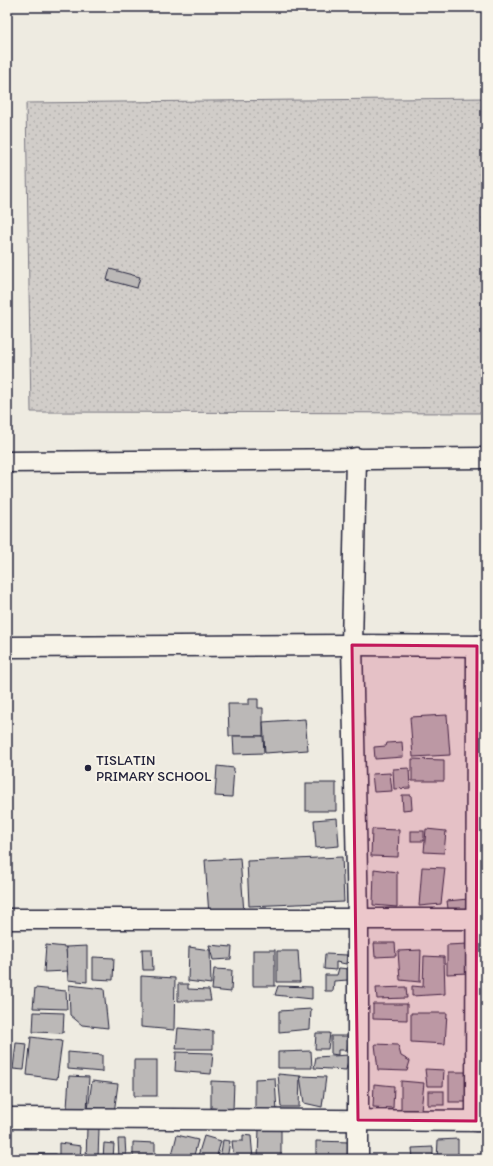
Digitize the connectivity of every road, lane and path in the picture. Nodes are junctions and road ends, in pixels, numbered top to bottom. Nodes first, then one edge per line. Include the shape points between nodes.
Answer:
1 (356, 458) junction
2 (486, 458) edge
3 (7, 462) edge
4 (352, 644) junction
5 (482, 646) edge
6 (7, 647) edge
7 (358, 918) junction
8 (7, 919) edge
9 (481, 919) edge
10 (7, 1118) edge
11 (358, 1120) junction
12 (481, 1121) edge
13 (358, 1159) edge

1 - 2 street
1 - 3 street
1 - 4 street
4 - 5 street
4 - 6 street
4 - 7 street
5 - 9 street
7 - 8 street
7 - 9 street
7 - 11 street
9 - 12 street
10 - 11 street
11 - 12 street
11 - 13 street

